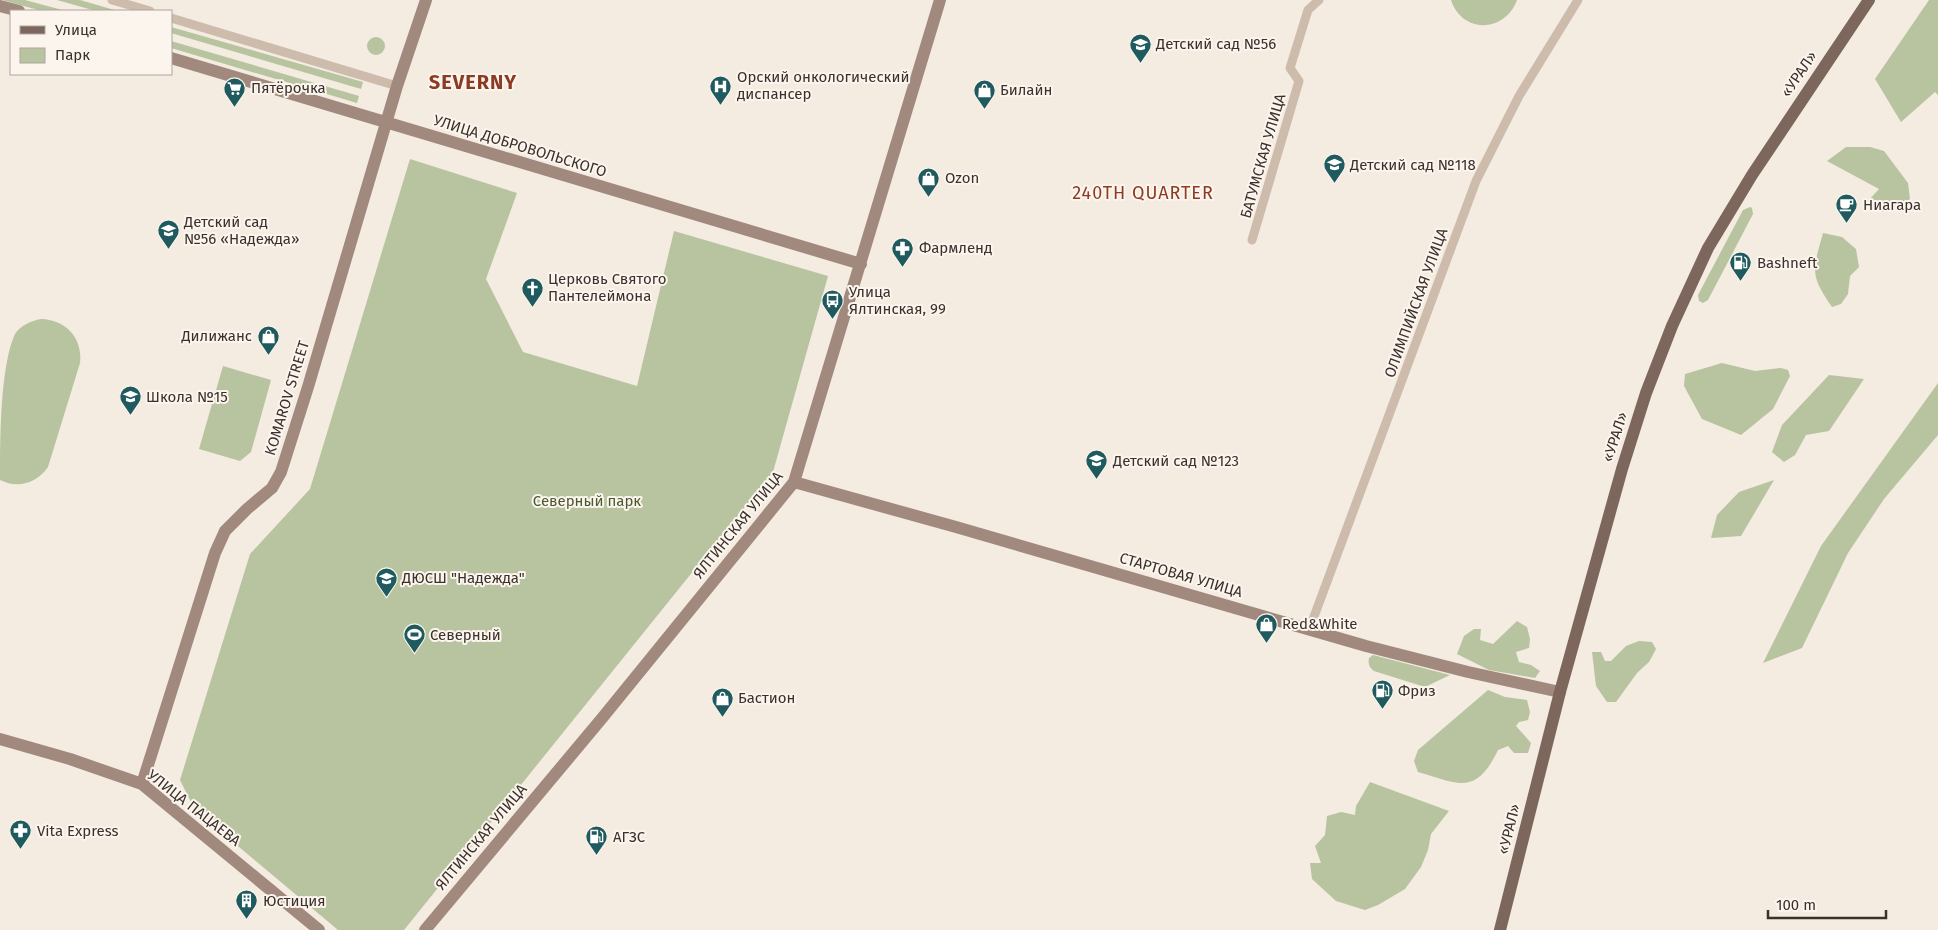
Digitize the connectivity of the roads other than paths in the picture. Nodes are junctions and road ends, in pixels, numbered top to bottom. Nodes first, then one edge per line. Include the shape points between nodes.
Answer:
1 (112, 0) edge
2 (426, 0) edge
3 (940, 0) edge
4 (1319, 0) edge
5 (1578, 0) edge
6 (1869, 0) edge
7 (0, 6) edge
8 (15, 10) edge
9 (147, 10) edge
10 (172, 18) edge
11 (172, 58) edge
12 (397, 86) junction
13 (387, 123) junction
14 (1252, 240) dead end
15 (861, 264) junction
16 (794, 482) junction
17 (1309, 630) junction
18 (1560, 692) junction
19 (0, 738) edge
20 (142, 784) junction
21 (319, 930) edge
22 (425, 930) edge
23 (1500, 930) edge

1 - 9 street
2 - 12 main road, KOMAROV STREET
3 - 15 main road, ЯЛТИНСКАЯ УЛИЦА
4 - 14 street, БАТУМСКАЯ УЛИЦА via 1308,10 1296,43 1290,68 1300,81
5 - 17 street, ОЛИМПИЙСКАЯ УЛИЦА via 1519,96 1476,181
6 - 18 main road, «УРАЛ» via 1752,175 1708,248 1672,326 1622,469
7 - 8 main road
10 - 12 street
11 - 13 main road, УЛИЦА ДОБРОВОЛЬСКОГО
12 - 13 main road, KOMAROV STREET
13 - 15 main road, УЛИЦА ДОБРОВОЛЬСКОГО
13 - 20 main road, KOMAROV STREET via 282,472 272,488 226,532 215,553
15 - 16 main road, ЯЛТИНСКАЯ УЛИЦА
16 - 17 main road, СТАРТОВАЯ УЛИЦА
16 - 22 main road, ЯЛТИНСКАЯ УЛИЦА
17 - 18 main road, СТАРТОВАЯ УЛИЦА via 1459,670
18 - 23 main road, «УРАЛ»
19 - 20 main road, УЛИЦА ПАЦАЕВА
20 - 21 main road, УЛИЦА ПАЦАЕВА

